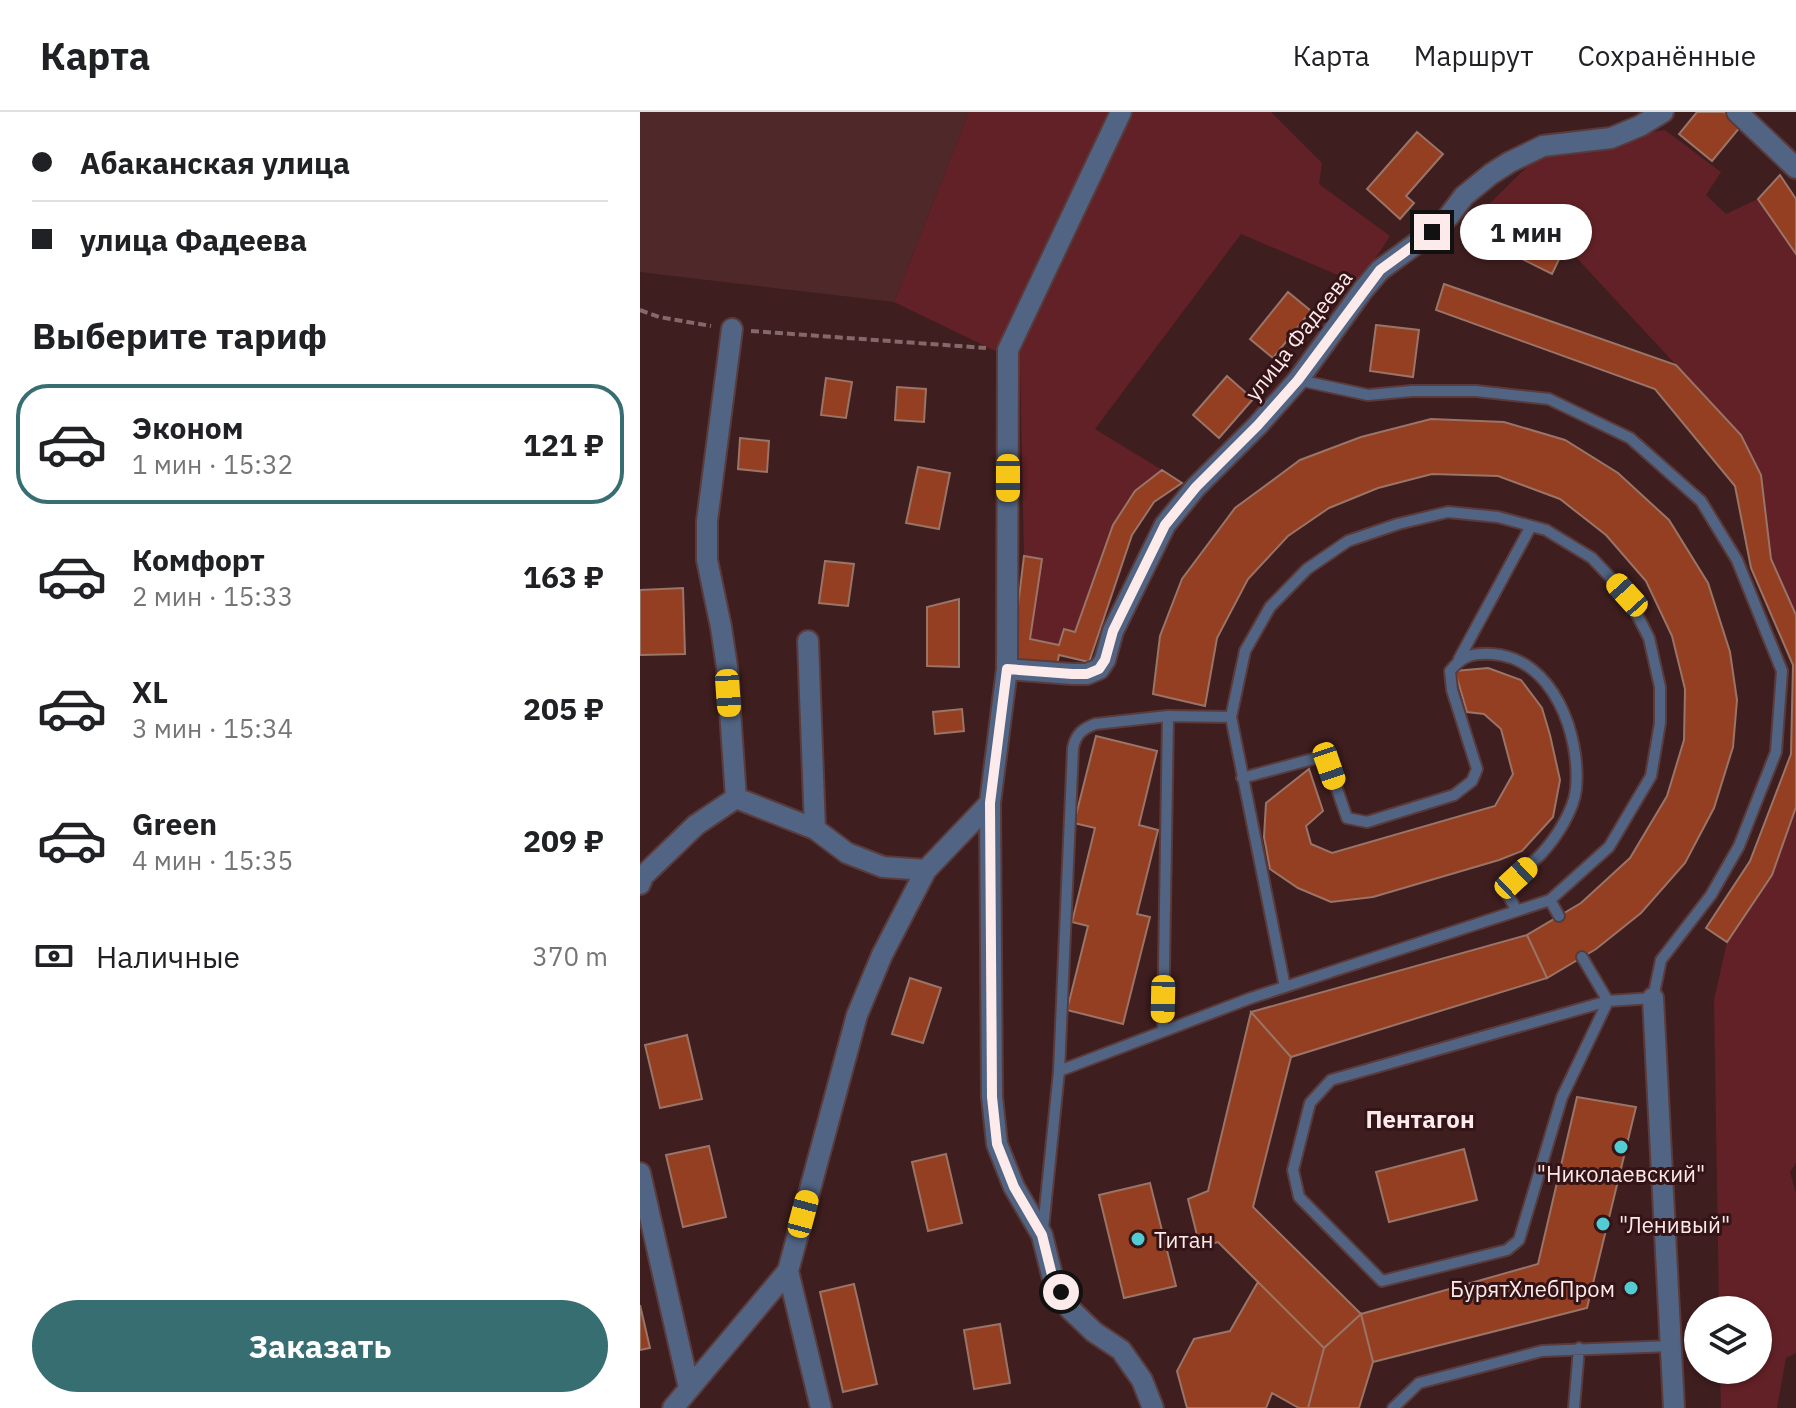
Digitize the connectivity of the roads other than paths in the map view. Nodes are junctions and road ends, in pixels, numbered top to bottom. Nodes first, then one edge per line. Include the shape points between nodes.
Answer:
1 (1121, 112) edge
2 (1663, 112) edge
3 (1737, 112) edge
4 (1796, 168) edge
5 (732, 329) road end
6 (1298, 380) junction
7 (1531, 526) junction
8 (808, 641) dead end
9 (1459, 659) junction
10 (1007, 669) junction
11 (1168, 716) junction
12 (1231, 717) junction
13 (1242, 778) junction
14 (736, 798) junction
15 (990, 803) junction
16 (815, 829) junction
17 (926, 870) junction
18 (640, 884) edge
19 (1550, 900) junction
20 (1517, 911) junction
21 (1559, 916) dead end
22 (1582, 957) dead end
23 (1285, 987) junction
24 (1653, 998) junction
25 (1608, 1001) junction
26 (1163, 1031) junction
27 (1059, 1071) junction
28 (640, 1173) edge
29 (645, 1214) edge
30 (1042, 1235) junction
31 (788, 1271) junction
32 (1671, 1346) junction
33 (1579, 1348) junction
34 (689, 1388) junction
35 (673, 1408) edge
36 (821, 1408) edge
37 (1153, 1408) edge
38 (1393, 1408) edge
39 (1574, 1408) edge
40 (1674, 1408) edge

1 - 10 street via 1008,350
2 - 6 street, улица Фадеева via 1611,138 1543,146 1491,174 1432,232 1380,270
3 - 4 street
5 - 14 street via 707,521 707,560 727,667
6 - 10 street, улица Фадеева via 1165,525 1099,669 1087,674
6 - 24 lane via 1368,395 1476,391 1549,399 1630,438 1701,501 1737,560 1782,671 1776,752 1739,846 1711,895 1661,960
7 - 9 lane
7 - 12 lane via 1448,512 1348,541 1307,569 1270,607 1245,651
7 - 19 lane via 1592,558 1627,595 1649,638 1660,687 1651,776 1609,847
8 - 16 street
9 - 13 lane via 1450,671 1452,690 1477,769 1472,781 1454,795 1367,822 1347,818 1329,766 1320,757
9 - 20 lane via 1479,653 1505,655 1531,667 1558,698 1576,751 1576,792 1564,824 1516,878 1508,895
10 - 15 street
11 - 12 lane
11 - 26 lane
11 - 27 lane via 1095,724 1076,737
12 - 13 lane
13 - 23 lane
14 - 16 street
14 - 18 street via 696,825
15 - 17 street
15 - 30 street via 992,1097 997,1144
16 - 17 street via 847,853 883,867
17 - 31 street via 857,1015
19 - 20 lane
19 - 21 lane
20 - 23 lane
22 - 25 lane
23 - 26 lane
24 - 25 lane
24 - 32 street
25 - 25 lane via 1331,1080 1310,1103 1293,1170 1299,1197 1382,1281 1507,1250 1519,1240 1562,1097
26 - 27 lane
27 - 30 lane
28 - 29 street
29 - 34 street
30 - 37 street via 1052,1275 1070,1309 1121,1350
31 - 34 street
31 - 36 street
32 - 33 lane
32 - 40 street
33 - 38 lane via 1542,1351 1419,1383
33 - 39 lane
34 - 35 street

